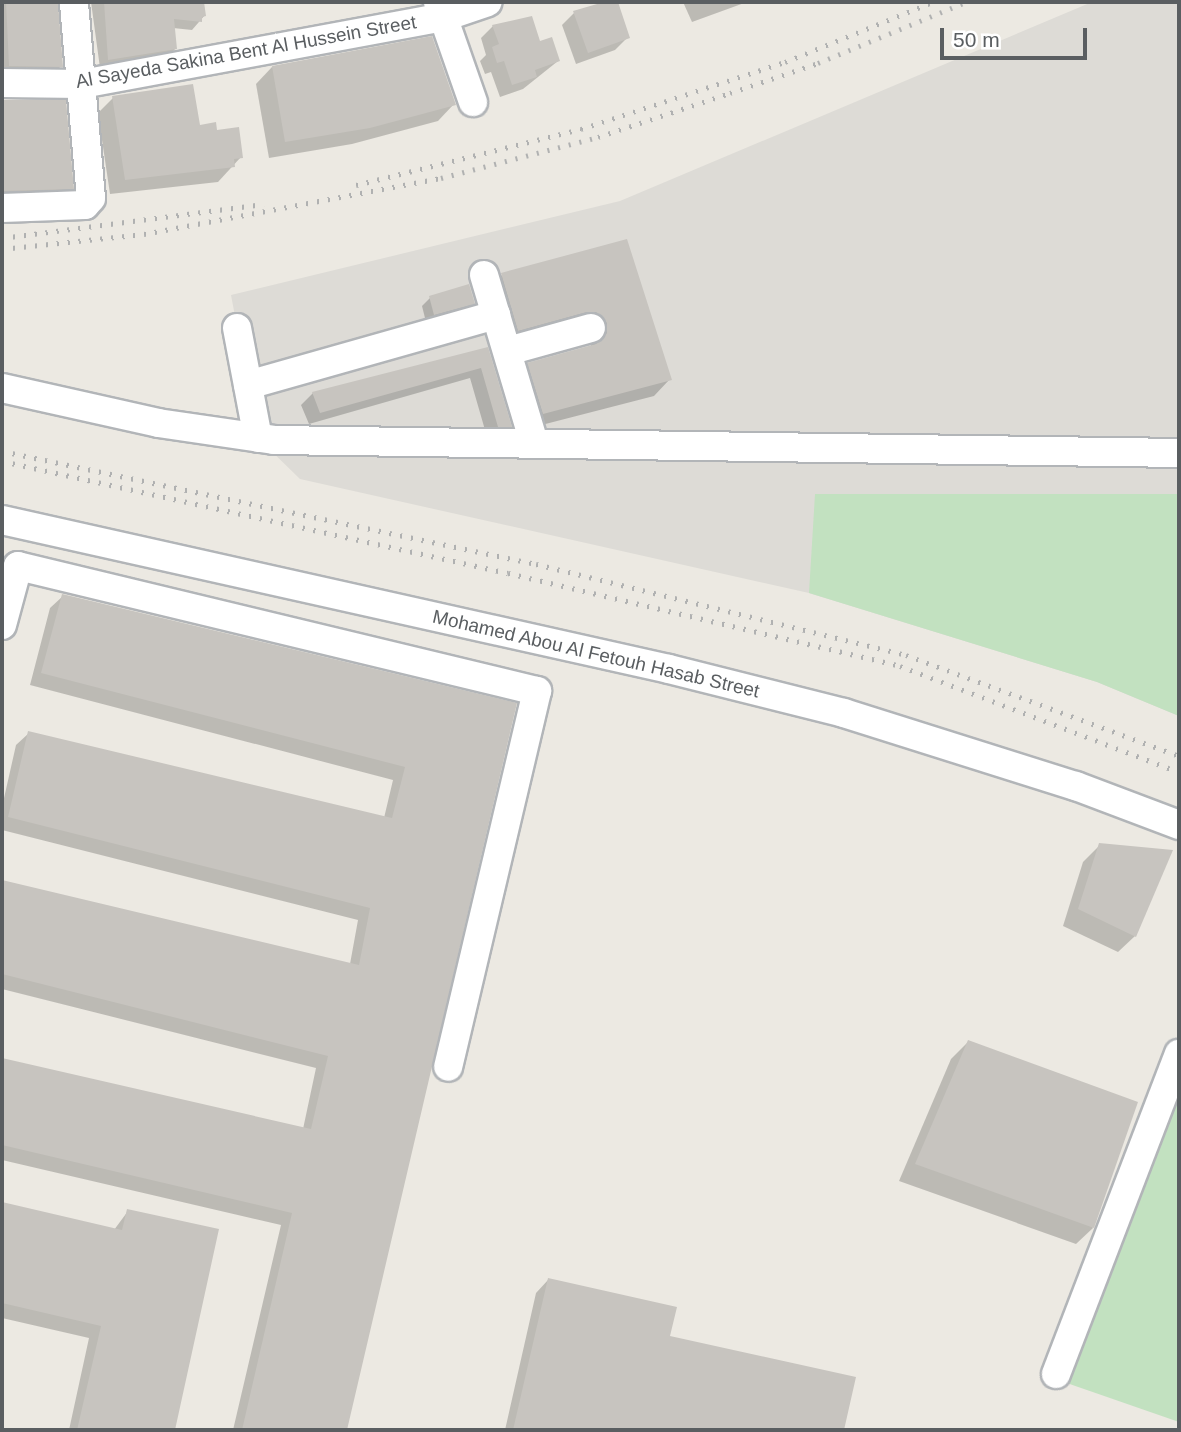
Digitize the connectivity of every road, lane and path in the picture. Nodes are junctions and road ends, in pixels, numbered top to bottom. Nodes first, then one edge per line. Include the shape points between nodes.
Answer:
1 (74, 2) edge
2 (488, 2) edge
3 (441, 9) edge
4 (2, 83) edge
5 (82, 84) junction
6 (473, 102) dead end
7 (2, 208) edge
8 (484, 275) dead end
9 (496, 316) junction
10 (237, 328) dead end
11 (591, 328) dead end
12 (508, 351) junction
13 (247, 385) junction
14 (2, 388) edge
15 (258, 438) junction
16 (534, 443) junction
17 (1179, 453) edge
18 (2, 520) edge
19 (2, 625) edge
20 (1179, 825) edge
21 (1179, 1054) edge
22 (448, 1067) dead end
23 (1056, 1374) dead end

1 - 5 street
2 - 3 street, Al Sayeda Sakina Bent Al Hussein Street
3 - 5 street, Al Sayeda Sakina Bent Al Hussein Street
3 - 6 street
4 - 5 street, Al Sayeda Sakina Bent Al Hussein Street
5 - 7 street via 91,195 85,205
8 - 9 street
9 - 12 street
9 - 13 street
10 - 13 street
11 - 12 street
12 - 16 street
13 - 15 street
14 - 15 street via 158,423
15 - 16 street
16 - 17 street
18 - 20 street, Mohamed Abou Al Fetouh Hasab Street via 831,710 1076,786
19 - 22 street via 18,566 537,691
21 - 23 street

